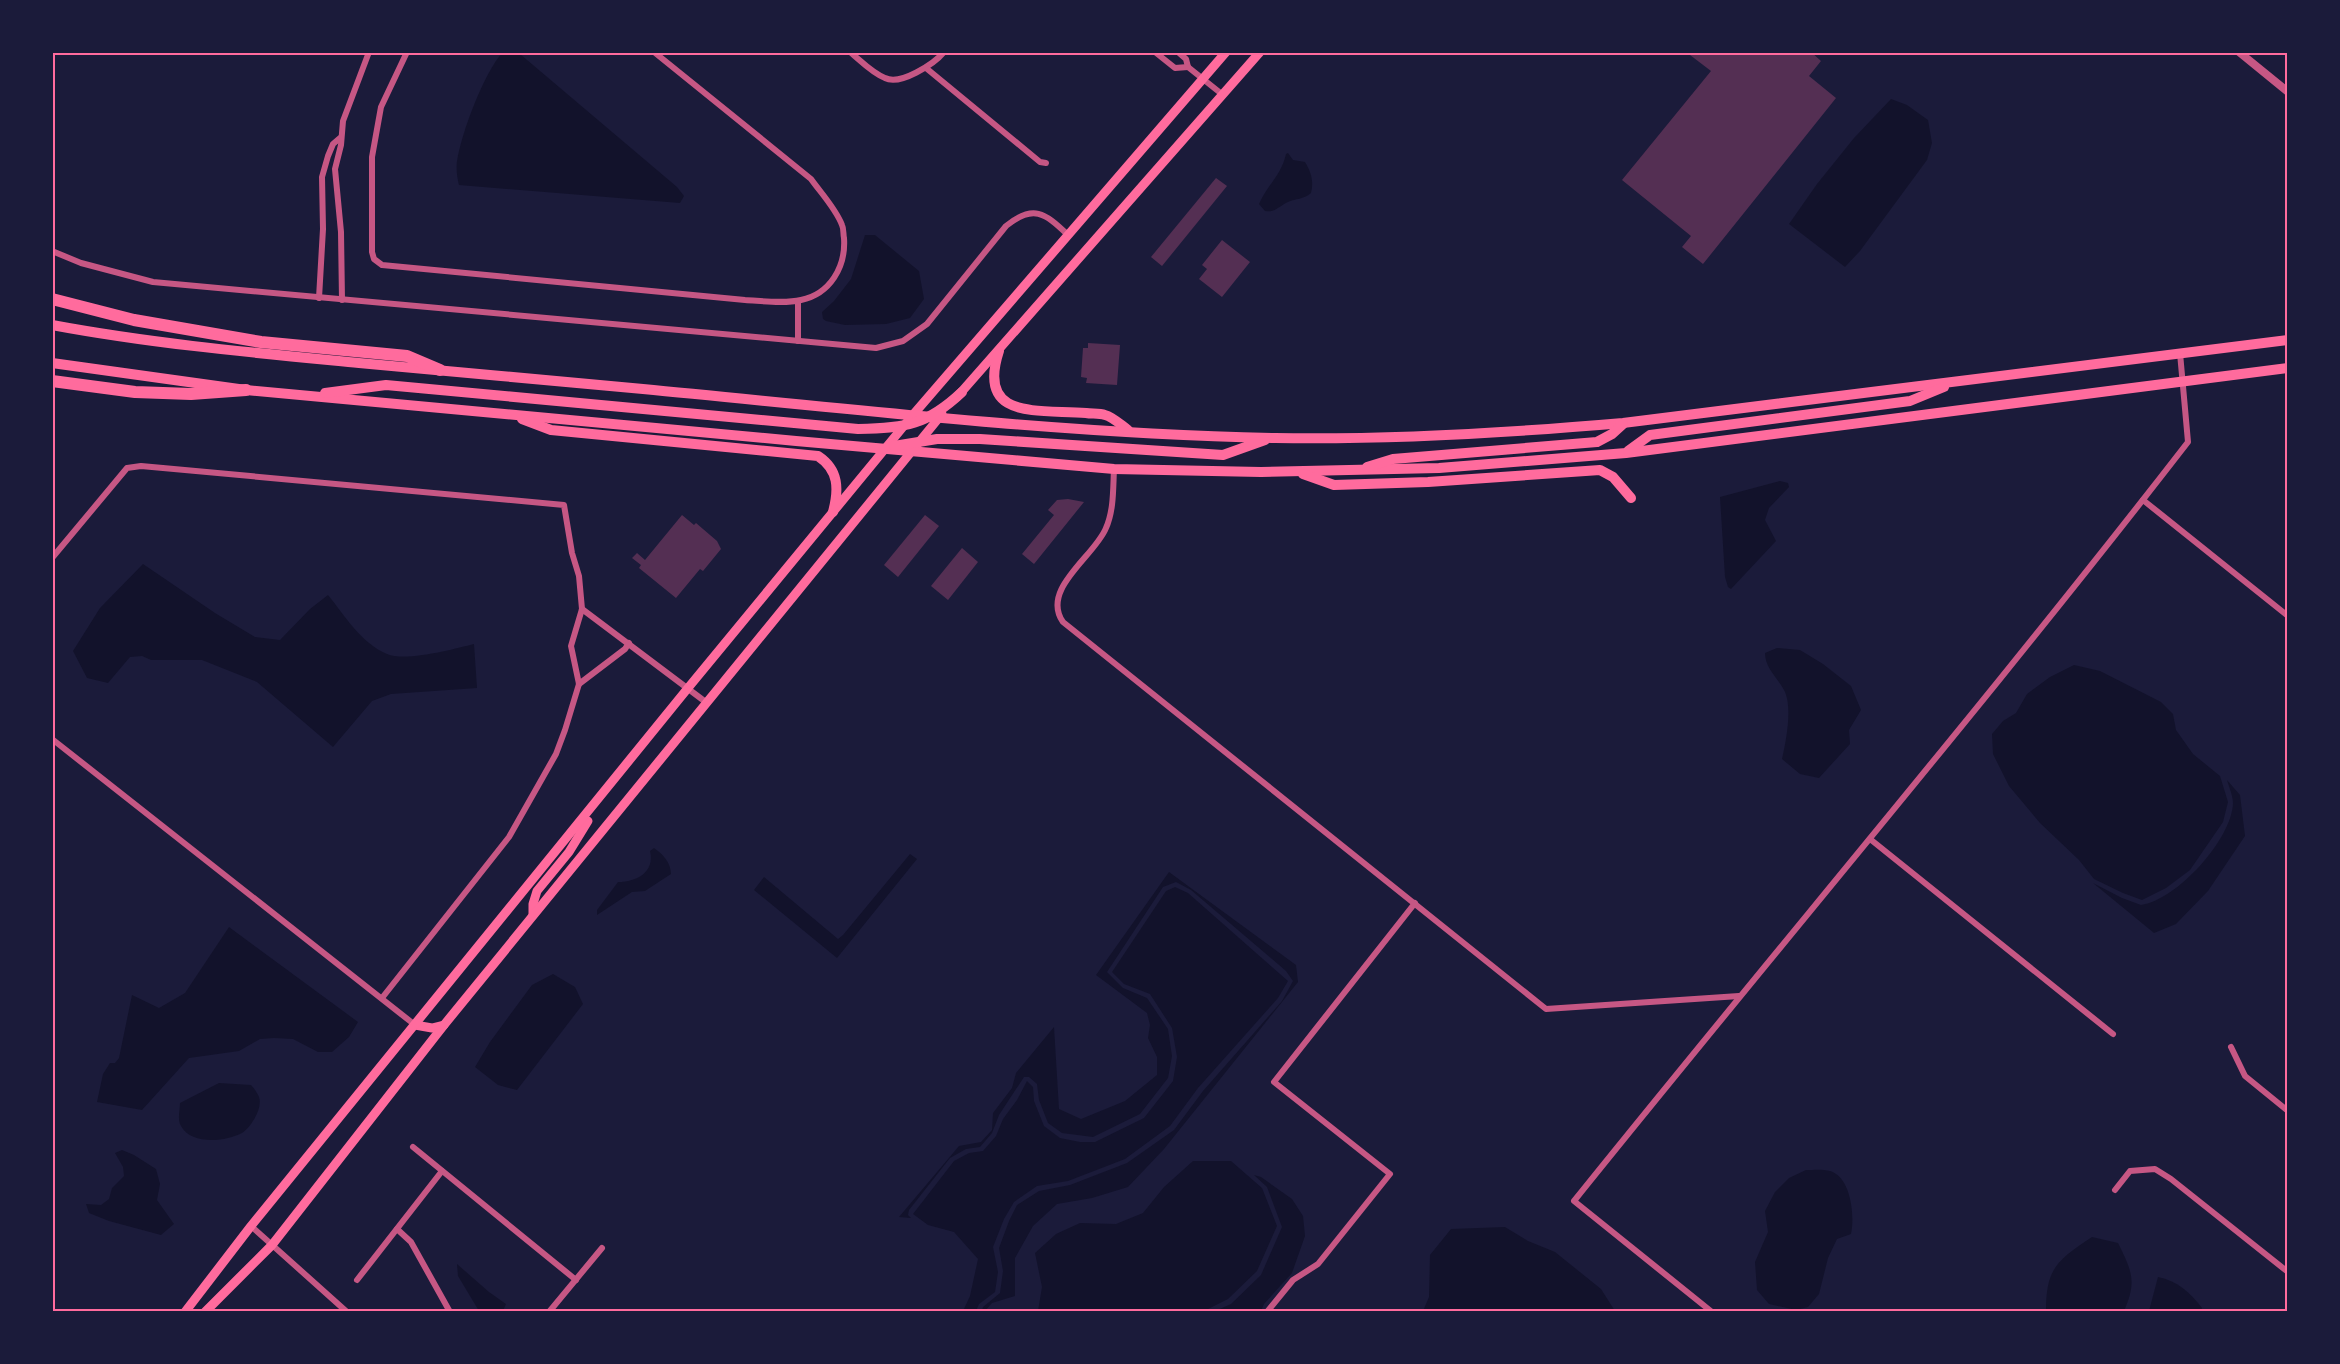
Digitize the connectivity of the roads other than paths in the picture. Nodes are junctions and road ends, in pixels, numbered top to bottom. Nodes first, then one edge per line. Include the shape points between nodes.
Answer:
1 (369, 52) edge
2 (407, 52) edge
3 (654, 52) edge
4 (850, 52) edge
5 (944, 52) edge
6 (1155, 52) edge
7 (1178, 52) edge
8 (1226, 52) edge
9 (1260, 52) edge
10 (2239, 52) edge
11 (1188, 67) junction
12 (926, 68) junction
13 (1203, 79) junction
14 (2288, 92) edge
15 (1223, 95) junction
16 (340, 138) junction
17 (1046, 163) dead end
18 (1067, 234) junction
19 (52, 250) edge
20 (52, 298) edge
21 (319, 298) junction
22 (342, 300) junction
23 (798, 301) junction
24 (52, 325) edge
25 (2288, 340) edge
26 (798, 342) junction
27 (999, 351) junction
28 (2180, 353) junction
29 (52, 363) edge
30 (2288, 368) edge
31 (440, 370) junction
32 (52, 381) edge
33 (2184, 381) junction
34 (1956, 382) junction
35 (246, 390) junction
36 (962, 392) joint
37 (307, 396) junction
38 (509, 414) junction
39 (912, 416) junction
40 (935, 417) junction
41 (1623, 423) junction
42 (904, 426) junction
43 (1131, 432) junction
44 (1271, 438) junction
45 (919, 442) junction
46 (885, 449) junction
47 (911, 451) junction
48 (1626, 453) junction
49 (1114, 469) junction
50 (1297, 471) junction
51 (1356, 471) junction
52 (1631, 498) dead end
53 (2143, 500) junction
54 (833, 512) junction
55 (52, 558) edge
56 (582, 609) junction
57 (2288, 616) edge
58 (629, 643) junction
59 (579, 684) junction
60 (688, 688) junction
61 (707, 703) junction
62 (660, 722) junction
63 (52, 739) edge
64 (1870, 838) junction
65 (1415, 903) junction
66 (533, 915) junction
67 (1739, 996) junction
68 (382, 998) junction
69 (415, 1025) junction
70 (444, 1025) junction
71 (2113, 1034) dead end
72 (2230, 1047) dead end
73 (2288, 1111) edge
74 (412, 1147) dead end
75 (442, 1171) junction
76 (2115, 1190) dead end
77 (251, 1226) junction
78 (397, 1229) junction
79 (272, 1245) junction
80 (602, 1248) dead end
81 (2288, 1272) edge
82 (357, 1280) dead end
83 (576, 1280) junction
84 (185, 1311) edge
85 (205, 1311) edge
86 (347, 1311) edge
87 (450, 1311) edge
88 (549, 1311) edge
89 (1268, 1311) edge
90 (1712, 1311) edge

1 - 16 street
2 - 23 street via 381,107 372,157 372,252 382,265 745,300
3 - 23 street via 811,179 843,226 844,251 838,273 823,290
4 - 12 street via 886,79 894,80
5 - 12 street
6 - 11 street via 1176,68
7 - 11 street
8 - 13 main road
9 - 15 main road
10 - 14 street
11 - 13 street
12 - 17 street
13 - 15 street
13 - 18 main road
15 - 27 main road
16 - 21 street via 333,144 322,177
16 - 22 street via 335,169
18 - 26 street via 1041,213 1017,216 927,324 894,345 876,348
18 - 39 main road
19 - 21 street via 81,263 153,282
20 - 31 highway via 134,320 261,342 407,356
21 - 22 street
22 - 26 street
23 - 26 street
24 - 31 main road via 124,338
25 - 28 main road
27 - 36 main road
27 - 43 main road via 992,380 1007,404 1105,415
28 - 33 street
28 - 34 main road
29 - 35 main road
30 - 33 main road
31 - 39 main road
32 - 35 highway via 135,392 191,394
33 - 48 main road
33 - 53 street via 2188,442
34 - 41 main road
34 - 48 main road via 1910,401 1650,435
35 - 37 main road
36 - 40 main road
37 - 38 main road
37 - 42 main road via 386,385 853,429
38 - 46 main road
38 - 54 main road via 551,430 818,456 834,472 837,498
39 - 40 main road
39 - 42 main road
40 - 42 main road
40 - 43 main road
40 - 45 main road
41 - 44 main road via 1431,437
41 - 51 main road via 1597,442 1393,459
42 - 46 main road
43 - 44 main road
44 - 45 main road via 1223,455 980,439
45 - 46 main road
45 - 47 main road
46 - 47 main road
46 - 54 main road
47 - 49 main road
47 - 61 main road
48 - 51 main road
49 - 50 main road
49 - 65 street via 1107,527 1058,598 1057,610 1063,622
50 - 51 main road
50 - 52 main road via 1334,485 1600,470
53 - 57 street
53 - 64 street
54 - 60 main road
55 - 56 street via 126,468 141,466 564,505
56 - 58 street
56 - 59 street via 571,646
58 - 59 street
58 - 60 street
59 - 68 street via 556,754 509,837
60 - 61 street
60 - 62 main road
61 - 66 main road
62 - 66 main road via 656,736 537,891
62 - 69 main road
63 - 68 street
64 - 67 street
64 - 71 street
65 - 67 street via 1546,1009
65 - 89 street via 1274,1082 1390,1174 1317,1264 1293,1280
66 - 70 main road
67 - 90 street via 1574,1201
68 - 69 street
69 - 70 main road
69 - 77 main road
70 - 79 main road
72 - 73 street via 2245,1076
74 - 75 street
75 - 78 street
75 - 83 street
76 - 81 street via 2130,1171 2155,1169
77 - 79 street
77 - 84 main road
78 - 82 street
78 - 87 street via 411,1242
79 - 85 main road
79 - 86 street
80 - 83 street
83 - 88 street

